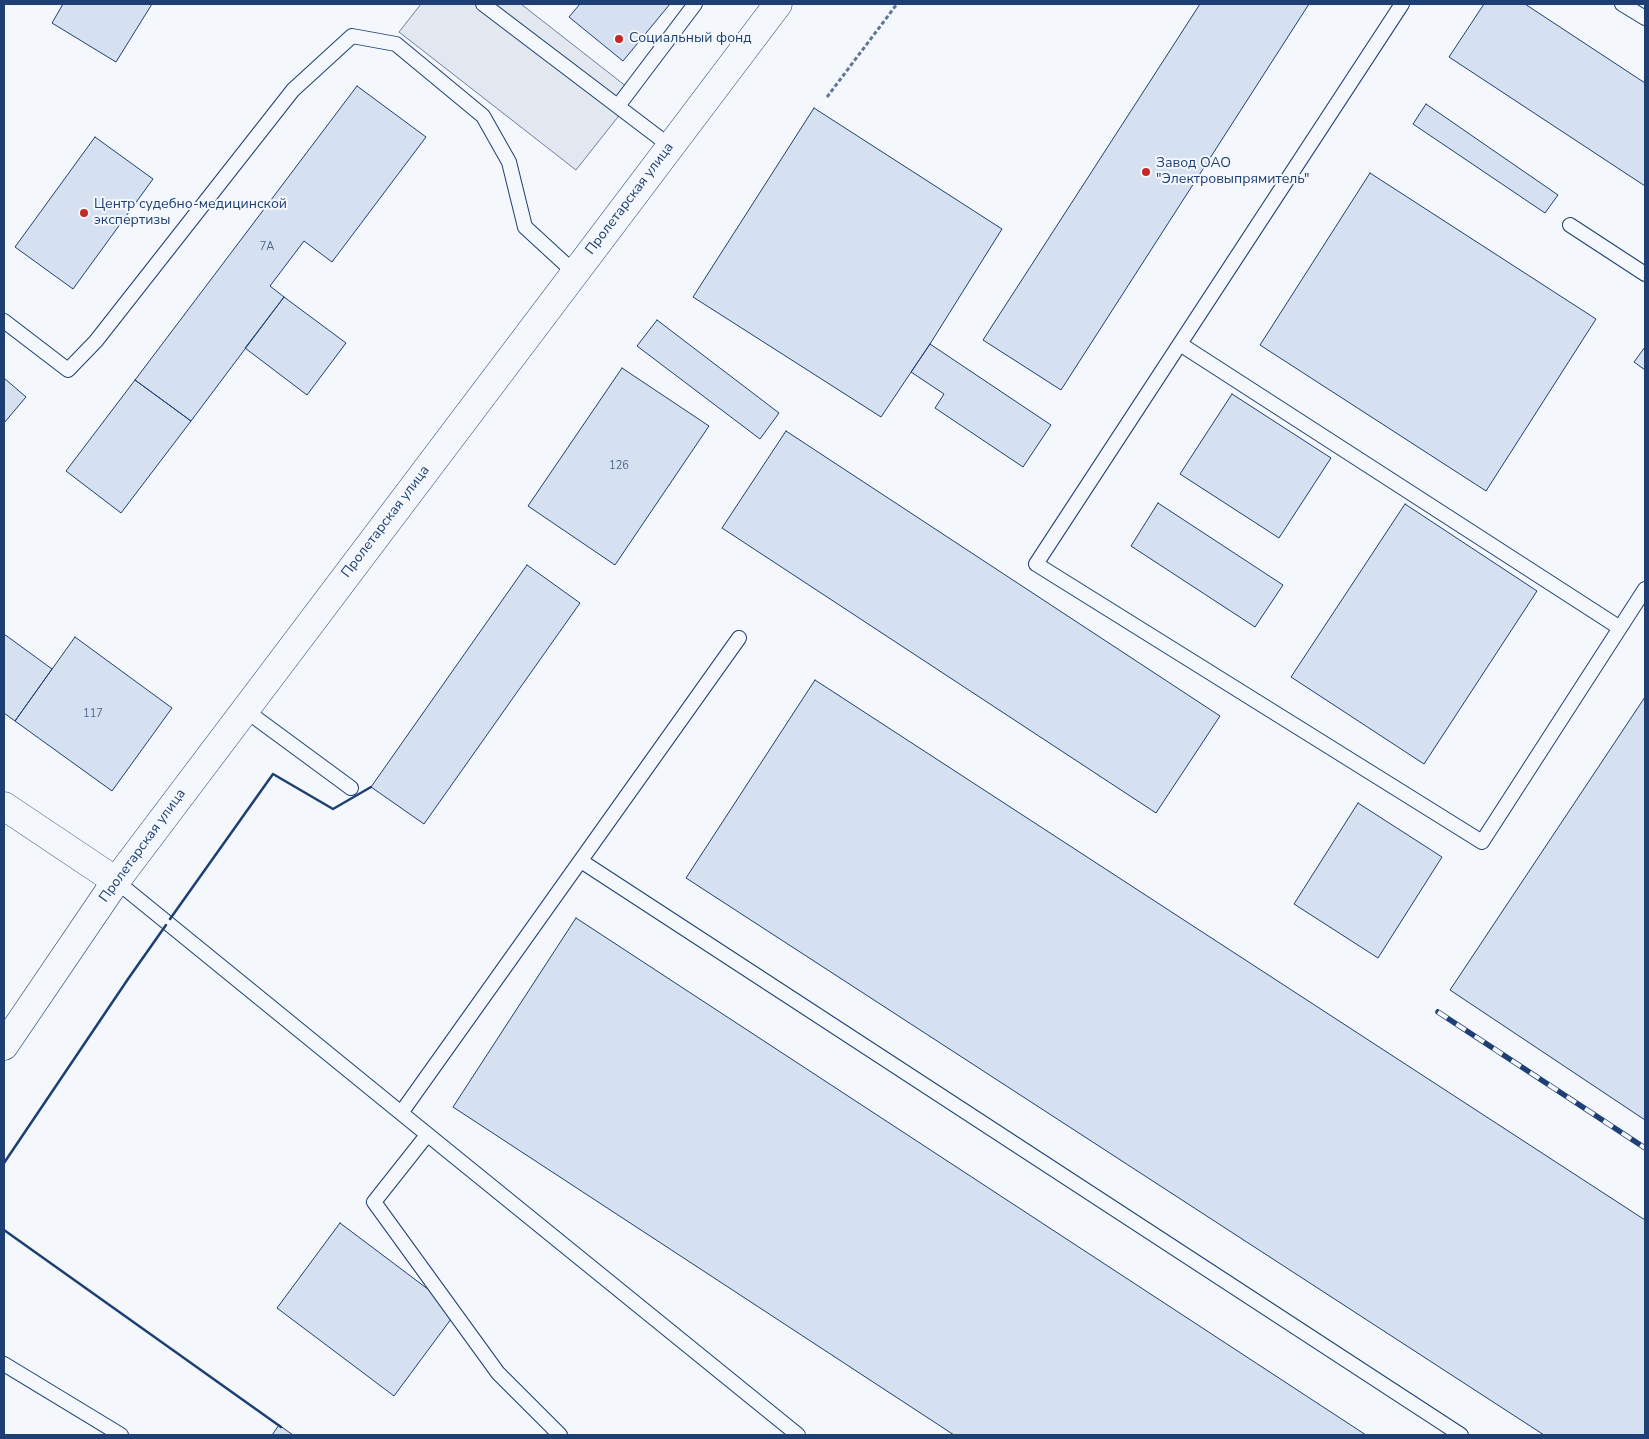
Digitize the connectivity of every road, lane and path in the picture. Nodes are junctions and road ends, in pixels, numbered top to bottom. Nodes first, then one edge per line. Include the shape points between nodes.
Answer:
1 (483, 4) edge
2 (695, 4) edge
3 (778, 4) edge
4 (897, 4) edge
5 (1402, 4) edge
6 (1622, 4) edge
7 (1645, 18) edge
8 (827, 97) dead end
9 (618, 106) junction
10 (670, 146) junction
11 (1570, 225) dead end
12 (574, 273) junction
13 (1645, 274) edge
14 (4, 321) edge
15 (1180, 344) junction
16 (1645, 588) edge
17 (1620, 628) junction
18 (739, 638) dead end
19 (245, 710) junction
20 (351, 788) dead end
21 (4, 806) edge
22 (581, 860) junction
23 (116, 881) junction
24 (4, 1046) edge
25 (401, 1113) junction
26 (427, 1134) junction
27 (4, 1364) edge
28 (121, 1435) edge
29 (560, 1435) edge
30 (798, 1435) edge
31 (1461, 1435) edge

1 - 9 lane
2 - 9 lane
3 - 10 street, Пролетарская улица
4 - 8 path
5 - 15 lane
6 - 7 lane
9 - 10 lane
10 - 12 street, Пролетарская улица
11 - 13 lane
12 - 14 lane via 525,228 509,162 483,116 396,44 352,36 294,90 96,341 68,370
12 - 19 street, Пролетарская улица
15 - 17 lane
15 - 17 lane via 1036,564 1482,842
16 - 17 lane
18 - 22 lane
19 - 20 lane
19 - 23 street, Пролетарская улица
21 - 23 street
22 - 25 lane
22 - 31 lane
23 - 24 street, Пролетарская улица
23 - 25 lane
25 - 26 lane
26 - 29 lane via 374,1202 498,1373
26 - 30 lane
27 - 28 lane

